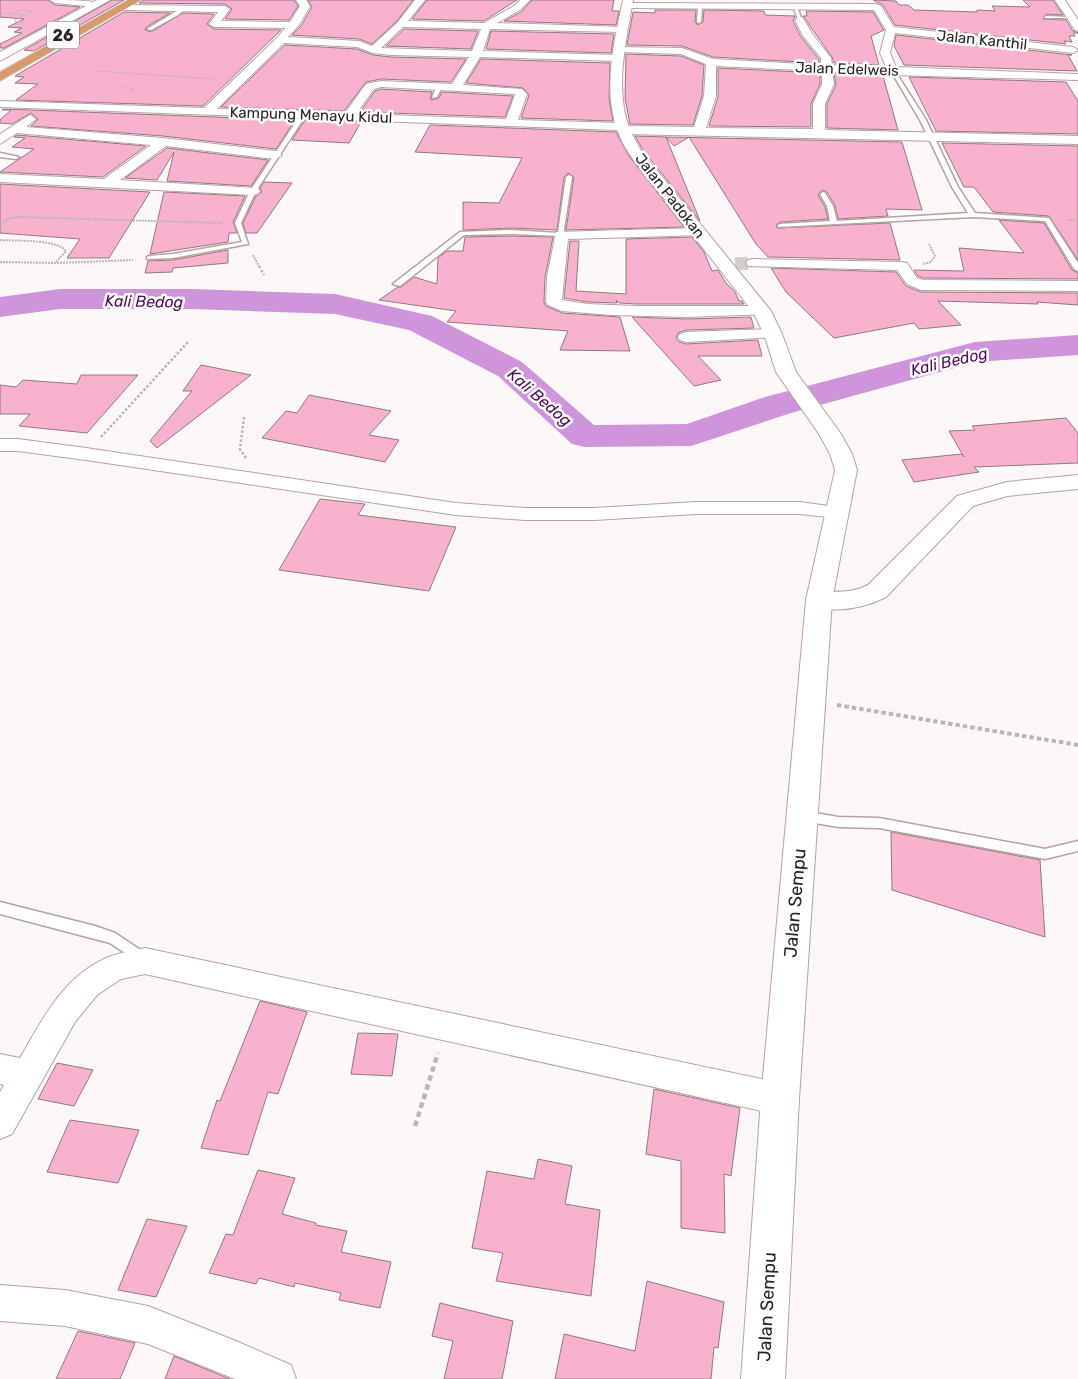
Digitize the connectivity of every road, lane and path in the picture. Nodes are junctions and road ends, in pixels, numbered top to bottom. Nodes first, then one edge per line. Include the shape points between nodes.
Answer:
1 (55, 0) edge
2 (114, 0) edge
3 (136, 0) edge
4 (301, 0) edge
5 (420, 0) edge
6 (525, 0) edge
7 (1060, 0) edge
8 (101, 2) edge
9 (628, 2) edge
10 (126, 3) edge
11 (680, 3) edge
12 (700, 6) junction
13 (795, 6) junction
14 (184, 8) junction
15 (9, 14) dead end
16 (24, 15) dead end
17 (1046, 17) dead end
18 (1070, 18) junction
19 (800, 20) joint
20 (699, 22) dead end
21 (401, 24) junction
22 (486, 24) junction
23 (294, 25) junction
24 (621, 28) junction
25 (1078, 28) edge
26 (149, 29) dead end
27 (891, 30) junction
28 (1078, 38) edge
29 (281, 40) junction
30 (373, 50) junction
31 (1073, 50) junction
32 (617, 54) junction
33 (476, 55) junction
34 (0, 57) edge
35 (1076, 61) dead end
36 (0, 62) edge
37 (711, 62) junction
38 (827, 69) junction
39 (0, 70) edge
40 (98, 71) dead end
41 (892, 72) junction
42 (0, 76) edge
43 (1078, 77) edge
44 (240, 80) junction
45 (455, 88) junction
46 (0, 104) edge
47 (47, 106) junction
48 (477, 109) dead end
49 (208, 111) junction
50 (303, 115) junction
51 (347, 118) junction
52 (472, 122) junction
53 (511, 123) junction
54 (623, 129) junction
55 (18, 130) junction
56 (699, 131) junction
57 (818, 133) junction
58 (932, 136) junction
59 (0, 140) edge
60 (1078, 140) edge
61 (163, 142) junction
62 (276, 154) junction
63 (0, 155) edge
64 (16, 156) dead end
65 (569, 177) dead end
66 (0, 178) edge
67 (106, 184) junction
68 (253, 191) junction
69 (823, 194) dead end
70 (972, 215) junction
71 (238, 223) junction
72 (834, 223) junction
73 (0, 225) edge
74 (780, 226) dead end
75 (699, 232) junction
76 (561, 234) junction
77 (0, 240) edge
78 (246, 244) junction
79 (149, 258) joint
80 (0, 262) edge
81 (56, 263) junction
82 (753, 263) tunnel mouth
83 (1078, 269) edge
84 (264, 275) dead end
85 (397, 284) dead end
86 (1078, 286) edge
87 (762, 311) junction
88 (773, 334) junction
89 (686, 337) dead end
90 (188, 342) dead end
91 (244, 416) dead end
92 (830, 434) joint
93 (0, 445) edge
94 (86, 454) junction
95 (260, 480) junction
96 (1078, 482) edge
97 (836, 512) junction
98 (819, 600) junction
99 (810, 701) junction
100 (1078, 745) edge
101 (802, 816) junction
102 (1078, 846) edge
103 (0, 908) edge
104 (145, 961) junction
105 (447, 1027) junction
106 (14, 1072) edge
107 (780, 1099) junction
108 (0, 1123) edge
109 (414, 1126) dead end
110 (0, 1303) edge
111 (277, 1379) edge
112 (763, 1379) edge

1 - 8 street
2 - 36 highway, 26
3 - 10 highway
4 - 23 street via 304,10
5 - 21 street
6 - 22 street via 517,8
7 - 18 street
8 - 34 main road
9 - 11 street
9 - 24 main road, Jalan Padokan
10 - 14 street
10 - 39 highway, 26
10 - 42 highway
11 - 12 street
12 - 13 street
12 - 20 lane
13 - 19 lane
13 - 27 street via 876,7
14 - 23 street via 226,9 214,24
14 - 26 lane
15 - 16 path via 32,11
17 - 18 lane
18 - 25 street
19 - 38 street via 826,58
21 - 22 street
21 - 30 street
22 - 24 street
22 - 33 street
23 - 29 street
24 - 32 main road, Jalan Padokan
27 - 31 street, Jalan Kanthil
27 - 41 street via 885,53
28 - 31 street
29 - 30 street via 359,44
29 - 44 street
30 - 33 street
31 - 35 street
32 - 33 street
32 - 37 street, Jalan Edelweis via 682,51
32 - 54 main road, Jalan Padokan via 616,100
33 - 45 street
37 - 38 street, Jalan Edelweis
37 - 56 street via 710,96
38 - 41 street, Jalan Edelweis
38 - 57 street via 828,84 819,104
40 - 44 path
41 - 43 street, Jalan Edelweis
41 - 58 lane
44 - 49 street
45 - 51 street via 436,92 381,84 370,86
45 - 53 street via 521,92
46 - 47 street, Kampung Menayu Kidul
47 - 49 street, Kampung Menayu Kidul
47 - 55 street
48 - 52 street
49 - 50 street, Kampung Menayu Kidul
50 - 51 street, Kampung Menayu Kidul
50 - 62 lane
51 - 52 street, Kampung Menayu Kidul
52 - 53 street, Kampung Menayu Kidul
53 - 54 street, Kampung Menayu Kidul
54 - 56 street, Kampung Menayu Kidul
54 - 75 main road, Jalan Padokan via 635,152
55 - 59 street
55 - 61 street
56 - 57 street, Kampung Menayu Kidul
57 - 58 street, Kampung Menayu Kidul
58 - 60 street, Kampung Menayu Kidul
58 - 70 lane via 959,198
61 - 62 street
61 - 67 street
62 - 68 lane
63 - 64 lane
65 - 76 lane
66 - 67 street
67 - 68 street
68 - 71 lane
69 - 72 lane
70 - 72 lane
70 - 83 lane via 1047,219
71 - 73 path via 17,217
71 - 78 lane
72 - 74 lane
75 - 76 street
75 - 87 main road, Jalan Padokan via 729,264
76 - 85 lane via 462,233
76 - 87 street via 555,277 554,302 557,304 673,312
77 - 81 path via 50,243 63,247 66,251
78 - 79 lane
78 - 84 path
79 - 81 path
80 - 81 path
82 - 86 street via 902,266 912,282 921,285
87 - 88 main road, Jalan Padokan
88 - 89 street
88 - 92 main road, Jalan Padokan via 786,372
90 - 94 path
91 - 95 path via 240,449
92 - 97 main road, Jalan Sempu via 846,470
93 - 94 street
94 - 95 street
95 - 97 street via 456,508 525,514 696,508 800,508
96 - 98 main road via 983,493 966,501 877,591 863,599
97 - 98 main road, Jalan Sempu
98 - 99 main road, Jalan Sempu
99 - 100 path
99 - 101 main road, Jalan Sempu
101 - 102 lane via 838,822 879,823 1045,854
101 - 107 main road, Jalan Sempu
103 - 104 lane via 115,939
104 - 105 street
104 - 106 street via 114,968 86,986
105 - 107 street
105 - 109 path
106 - 108 street
107 - 112 main road, Jalan Sempu
110 - 111 street via 65,1308 148,1325

